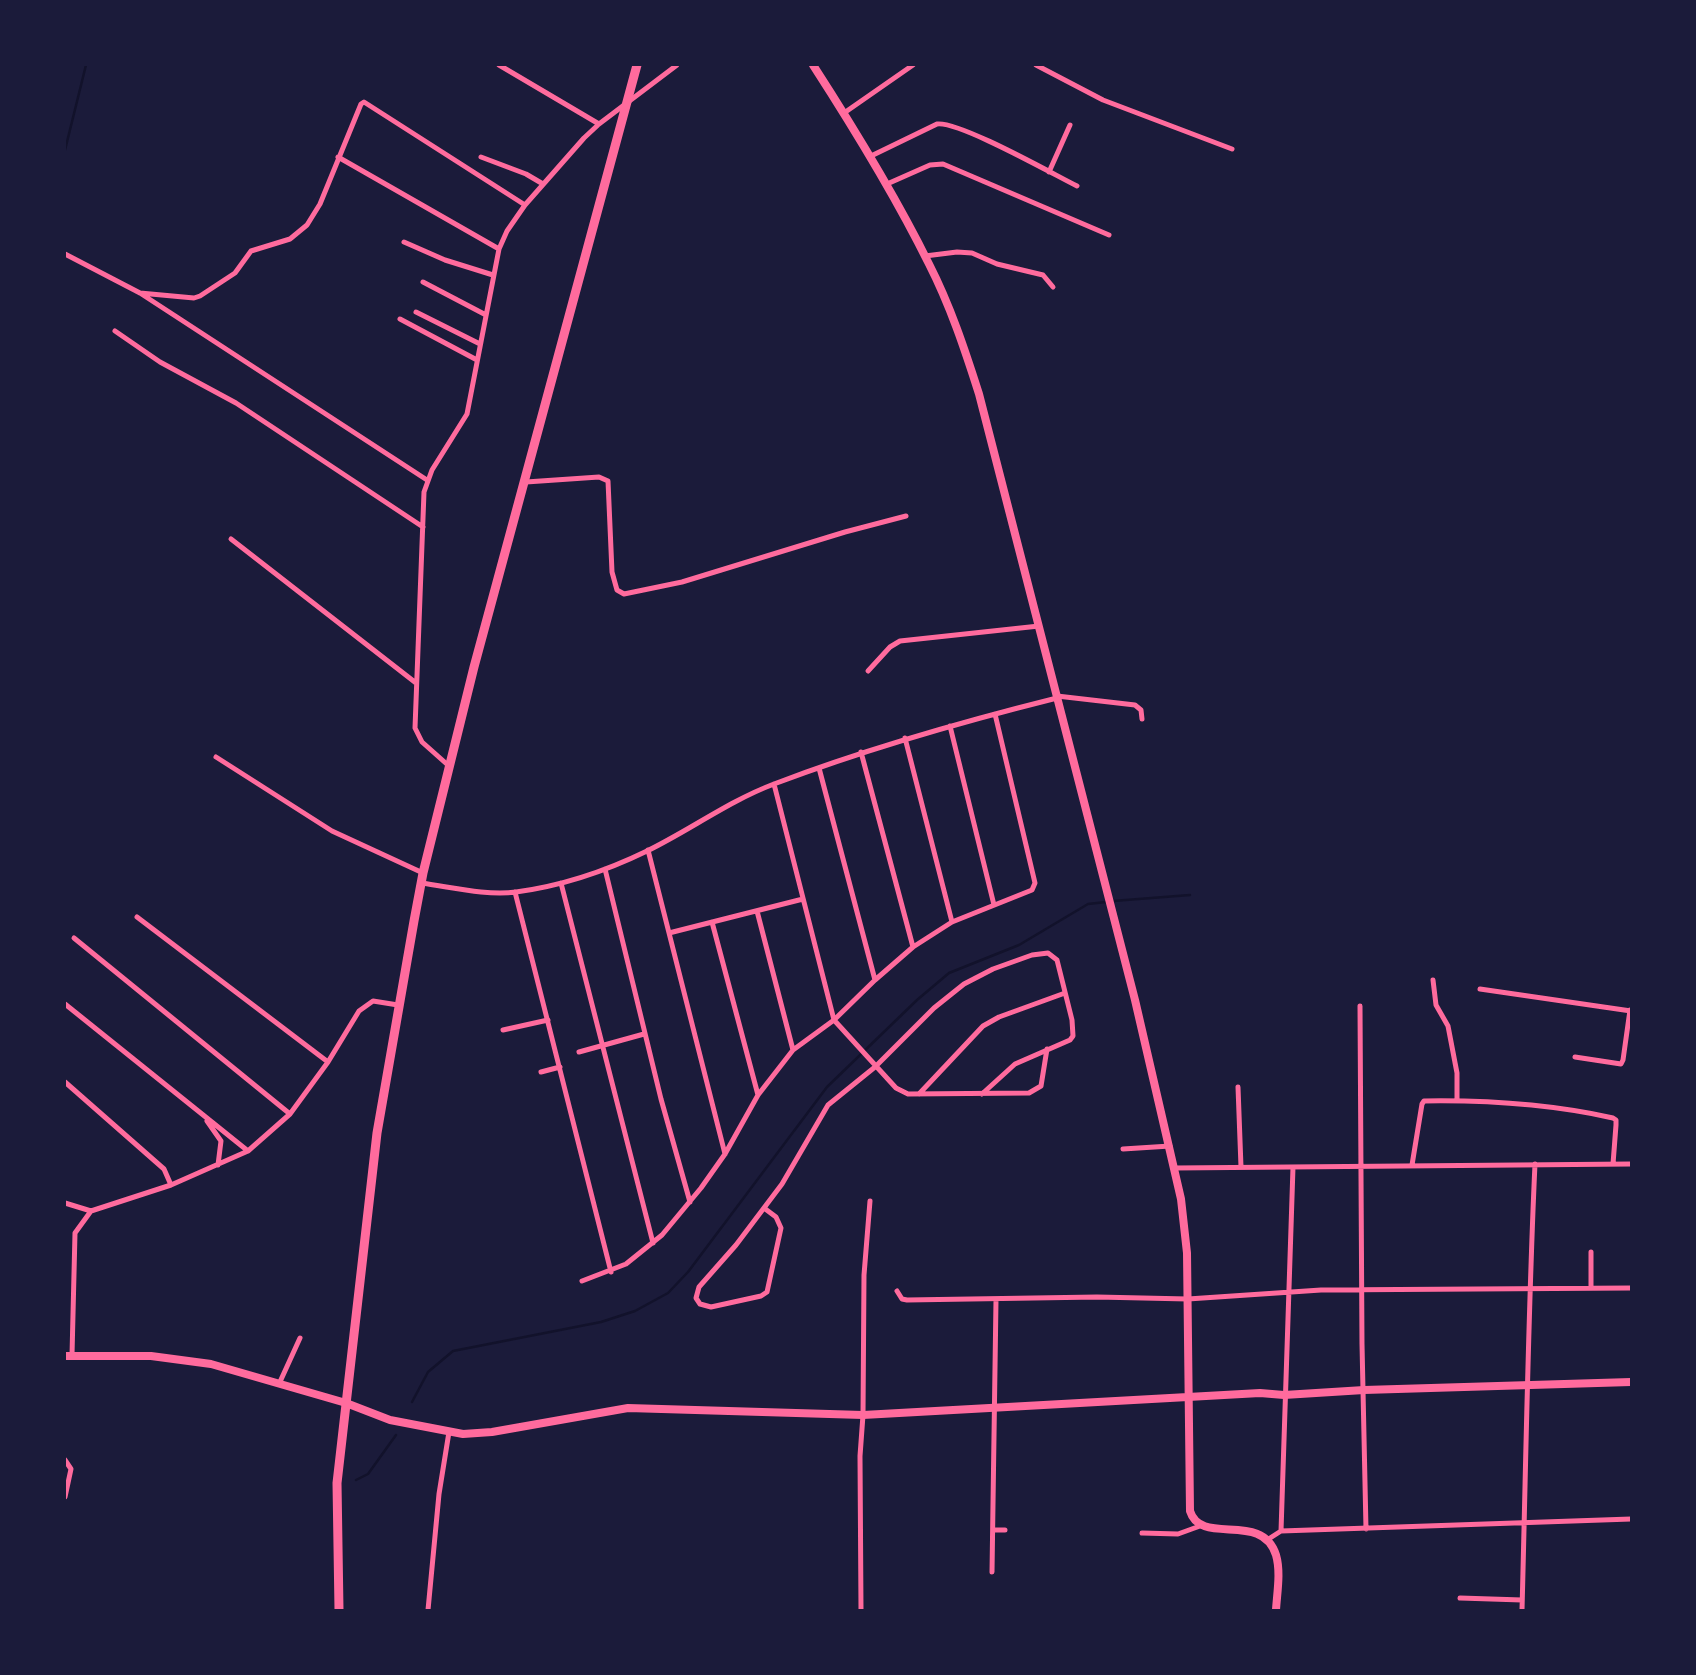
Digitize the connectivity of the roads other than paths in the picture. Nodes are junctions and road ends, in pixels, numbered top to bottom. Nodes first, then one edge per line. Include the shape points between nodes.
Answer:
1 (499, 65) edge
2 (637, 65) edge
3 (677, 65) edge
4 (813, 65) edge
5 (913, 65) edge
6 (1036, 65) edge
7 (625, 105) junction
8 (844, 113) junction
9 (599, 124) junction
10 (1070, 125) dead end
11 (1233, 149) dead end
12 (871, 156) junction
13 (338, 157) junction
14 (481, 157) dead end
15 (1049, 172) junction
16 (543, 184) junction
17 (887, 184) junction
18 (1077, 186) dead end
19 (525, 205) junction
20 (1109, 235) dead end
21 (404, 242) dead end
22 (499, 249) junction
23 (65, 254) edge
24 (925, 256) junction
25 (493, 275) junction
26 (423, 282) dead end
27 (1053, 287) dead end
28 (140, 293) junction
29 (415, 312) dead end
30 (486, 315) junction
31 (400, 319) dead end
32 (115, 331) dead end
33 (480, 344) junction
34 (477, 360) junction
35 (427, 480) junction
36 (526, 482) junction
37 (906, 516) dead end
38 (423, 527) junction
39 (231, 539) dead end
40 (1039, 626) junction
41 (868, 671) dead end
42 (415, 683) junction
43 (1057, 697) junction
44 (995, 714) junction
45 (1142, 719) dead end
46 (950, 726) junction
47 (905, 738) junction
48 (861, 752) junction
49 (216, 757) dead end
50 (449, 766) junction
51 (819, 768) junction
52 (774, 784) junction
53 (648, 850) junction
54 (605, 869) junction
55 (422, 878) junction
56 (561, 883) junction
57 (515, 892) junction
58 (803, 899) junction
59 (994, 905) junction
60 (758, 911) junction
61 (137, 917) dead end
62 (712, 922) junction
63 (952, 922) junction
64 (669, 933) junction
65 (74, 939) dead end
66 (913, 947) junction
67 (875, 979) junction
68 (1433, 980) dead end
69 (1480, 989) dead end
70 (1065, 993) junction
71 (65, 1004) edge
72 (398, 1005) junction
73 (1360, 1006) dead end
74 (1631, 1010) edge
75 (548, 1020) junction
76 (834, 1020) junction
77 (503, 1030) dead end
78 (644, 1034) junction
79 (601, 1046) junction
80 (1047, 1049) junction
81 (793, 1050) junction
82 (579, 1052) dead end
83 (1575, 1057) dead end
84 (328, 1062) junction
85 (560, 1067) junction
86 (875, 1067) junction
87 (541, 1072) dead end
88 (65, 1082) edge
89 (1238, 1087) dead end
90 (919, 1094) junction
91 (982, 1094) junction
92 (758, 1095) junction
93 (1457, 1100) junction
94 (290, 1114) junction
95 (204, 1117) junction
96 (1170, 1146) junction
97 (1123, 1149) dead end
98 (248, 1150) junction
99 (725, 1154) junction
100 (1535, 1164) junction
101 (1613, 1164) junction
102 (1631, 1164) edge
103 (218, 1165) junction
104 (1412, 1165) junction
105 (1362, 1166) junction
106 (1241, 1167) junction
107 (1293, 1167) junction
108 (1175, 1168) junction
109 (171, 1185) junction
110 (870, 1201) dead end
111 (690, 1202) junction
112 (65, 1203) edge
113 (764, 1208) junction
114 (91, 1211) junction
115 (653, 1243) junction
116 (1591, 1252) dead end
117 (611, 1272) junction
118 (582, 1281) dead end
119 (1529, 1288) junction
120 (1591, 1288) junction
121 (1631, 1288) edge
122 (897, 1291) dead end
123 (1362, 1291) junction
124 (1289, 1292) junction
125 (1188, 1299) junction
126 (996, 1300) junction
127 (300, 1338) dead end
128 (69, 1355) edge
129 (1631, 1382) edge
130 (279, 1384) junction
131 (1529, 1384) junction
132 (1364, 1390) junction
133 (1284, 1395) junction
134 (1189, 1398) junction
135 (346, 1403) junction
136 (995, 1407) junction
137 (863, 1415) junction
138 (449, 1432) junction
139 (65, 1460) edge
140 (65, 1497) edge
141 (1631, 1520) edge
142 (1524, 1522) junction
143 (1200, 1526) junction
144 (1366, 1529) junction
145 (993, 1530) junction
146 (1005, 1530) dead end
147 (1281, 1531) junction
148 (1142, 1533) dead end
149 (1267, 1541) junction
150 (992, 1572) dead end
151 (1460, 1598) dead end
152 (1522, 1600) junction
153 (339, 1610) edge
154 (428, 1610) edge
155 (862, 1610) edge
156 (1276, 1610) edge
157 (1522, 1610) edge

1 - 9 street
2 - 7 highway
3 - 7 street
4 - 8 main road
5 - 8 street
6 - 11 street via 1103,100
7 - 9 street
7 - 36 highway
8 - 12 main road
9 - 16 street
10 - 15 street
12 - 15 street via 943,123
12 - 17 main road
13 - 19 street via 363,102
13 - 22 street
13 - 28 street via 316,212 299,233 251,251 235,273 200,296
14 - 16 street
15 - 18 street
16 - 19 street
17 - 20 street via 943,163
17 - 24 main road
19 - 22 street
21 - 25 street
22 - 25 street
23 - 28 street
24 - 27 street via 972,253 1043,275
24 - 40 main road via 979,394
25 - 30 street
26 - 30 street
28 - 35 street
29 - 33 street
30 - 33 street
31 - 34 street
32 - 38 street
33 - 34 street
34 - 35 street via 467,414
35 - 38 street
36 - 37 street via 599,477 608,481 612,572 617,590 624,594 694,579
36 - 50 highway
38 - 42 street
39 - 42 street
40 - 41 street via 900,640
40 - 43 main road
42 - 50 street via 417,736
43 - 44 street
43 - 45 street via 1135,705
43 - 96 main road
44 - 46 street
44 - 59 street via 1035,887
46 - 47 street
46 - 59 street
47 - 48 street
47 - 63 street
48 - 51 street
48 - 66 street
49 - 55 street via 332,831
50 - 55 highway
51 - 52 street
51 - 67 street
52 - 53 street
52 - 58 street
53 - 54 street
53 - 64 street
54 - 56 street
54 - 78 street
55 - 57 street
55 - 72 highway
56 - 57 street
56 - 79 street
57 - 75 street
58 - 60 street
58 - 76 street
59 - 63 street
60 - 62 street
60 - 81 street
61 - 84 street
62 - 64 street
62 - 92 street
63 - 66 street
64 - 99 street
65 - 94 street
66 - 67 street
67 - 76 street
68 - 93 street via 1436,1005 1448,1026
69 - 74 street
70 - 80 street via 1073,1036
70 - 86 street via 1057,960 1048,953 993,969 944,999
70 - 90 street via 983,1026
71 - 95 street
72 - 84 street via 367,1004
72 - 135 highway via 377,1133
73 - 105 street
74 - 83 street via 1621,1064
75 - 77 street
75 - 85 street
76 - 81 street
76 - 86 street
78 - 79 street
78 - 111 street
79 - 82 street
79 - 115 street
80 - 91 street via 1015,1064
80 - 91 street via 1043,1082 1036,1090
81 - 92 street
84 - 94 street
85 - 87 street
85 - 117 street
86 - 90 street via 899,1091
86 - 113 street via 825,1109 791,1171
88 - 109 street via 164,1169
89 - 106 street
90 - 91 street
92 - 99 street
93 - 101 street via 1525,1103 1613,1118
93 - 104 street via 1424,1101
94 - 98 street
95 - 98 street
95 - 103 street via 221,1140
96 - 97 street
96 - 108 main road
98 - 103 street
99 - 111 street
100 - 101 street
100 - 104 street
100 - 119 street
101 - 102 street
103 - 109 street
104 - 105 street
105 - 107 street
105 - 123 street
106 - 107 street
106 - 108 street
107 - 124 street
108 - 125 main road via 1185,1223
109 - 114 street
110 - 137 street via 864,1275
111 - 115 street
112 - 114 street
113 - 113 street via 699,1287 696,1298 706,1308 766,1292 781,1227
114 - 128 street via 75,1233
115 - 117 street
116 - 120 street
117 - 118 street
119 - 120 street
119 - 123 street
119 - 131 street
120 - 121 street
122 - 126 street via 907,1300
123 - 124 street
123 - 132 street
124 - 125 street
124 - 133 street
125 - 126 street
125 - 134 main road
126 - 136 street
127 - 130 street
128 - 130 main road via 172,1357
129 - 131 main road
130 - 135 main road
131 - 132 main road
131 - 142 street
132 - 133 main road
132 - 144 street
133 - 134 main road
133 - 147 street
134 - 136 main road
134 - 143 main road via 1189,1503 1192,1518
135 - 138 main road via 390,1420
135 - 153 highway via 337,1483
136 - 137 main road
136 - 145 street
137 - 138 main road via 628,1408 477,1434
137 - 155 street
138 - 154 street
139 - 140 street via 71,1469
141 - 142 street
142 - 144 street
142 - 152 street
143 - 148 street via 1178,1534
143 - 149 main road via 1249,1531
144 - 147 street
145 - 146 street
145 - 150 street
147 - 149 street
149 - 156 main road via 1277,1562
151 - 152 street
152 - 157 street

